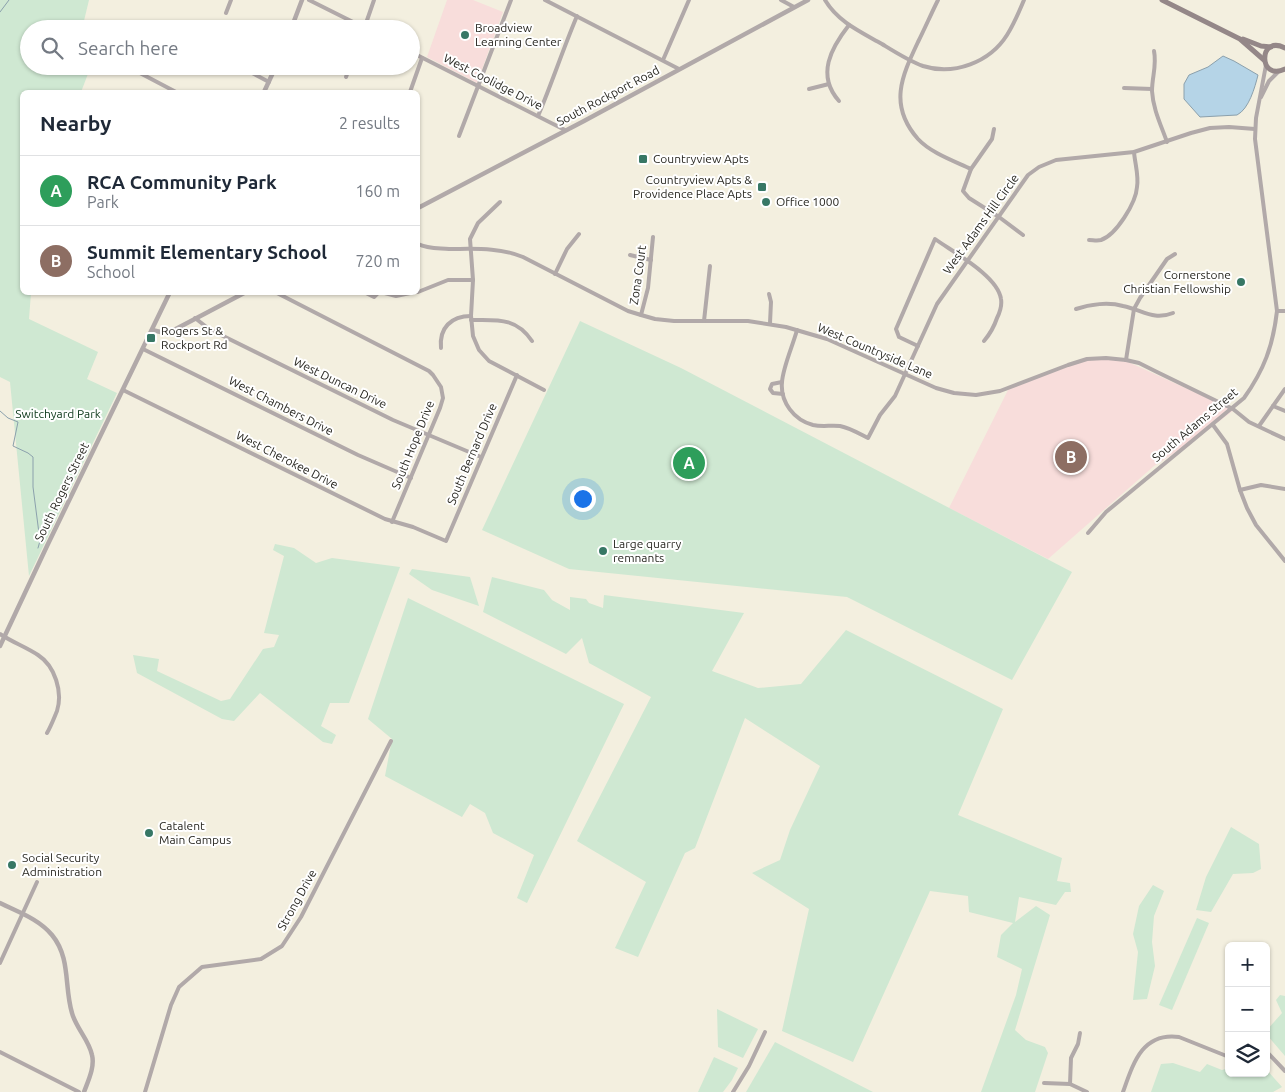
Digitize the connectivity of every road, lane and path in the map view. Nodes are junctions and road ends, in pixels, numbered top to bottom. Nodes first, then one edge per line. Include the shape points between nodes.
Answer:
1 (230, 0) edge
2 (302, 0) edge
3 (309, 0) edge
4 (374, 0) edge
5 (511, 0) edge
6 (545, 0) edge
7 (689, 0) edge
8 (781, 0) edge
9 (808, 0) edge
10 (825, 0) edge
11 (938, 0) edge
12 (1024, 0) edge
13 (1162, 0) edge
14 (794, 7) junction
15 (226, 13) dead end
16 (577, 16) junction
17 (294, 20) edge
18 (349, 20) edge
19 (368, 20) edge
20 (849, 25) junction
21 (1240, 39) junction
22 (1271, 47) junction
23 (1285, 48) edge
24 (1154, 51) dead end
25 (422, 58) joint
26 (662, 60) junction
27 (910, 60) junction
28 (1265, 62) junction
29 (420, 64) edge
30 (679, 69) junction
31 (1284, 69) edge
32 (144, 75) edge
33 (256, 75) edge
34 (272, 75) edge
35 (416, 75) edge
36 (269, 82) junction
37 (829, 84) junction
38 (479, 86) junction
39 (1124, 88) dead end
40 (808, 89) dead end
41 (1152, 89) junction
42 (172, 90) edge
43 (265, 90) edge
44 (411, 90) edge
45 (839, 101) dead end
46 (1259, 101) junction
47 (538, 116) junction
48 (1255, 128) junction
49 (994, 129) dead end
50 (565, 130) junction
51 (459, 136) dead end
52 (1167, 142) junction
53 (1134, 152) junction
54 (971, 169) junction
55 (500, 202) dead end
56 (420, 207) edge
57 (999, 216) junction
58 (579, 234) dead end
59 (1023, 235) dead end
60 (653, 237) dead end
61 (1089, 240) dead end
62 (420, 245) edge
63 (471, 249) junction
64 (1175, 254) dead end
65 (630, 255) dead end
66 (651, 260) junction
67 (966, 261) junction
68 (710, 266) dead end
69 (555, 274) junction
70 (473, 280) junction
71 (420, 290) edge
72 (769, 294) dead end
73 (169, 295) edge
74 (240, 295) edge
75 (281, 295) edge
76 (1076, 309) dead end
77 (1134, 309) junction
78 (1285, 311) edge
79 (1277, 312) junction
80 (1173, 313) dead end
81 (641, 315) junction
82 (195, 318) junction
83 (471, 318) junction
84 (704, 321) junction
85 (770, 323) junction
86 (152, 330) junction
87 (797, 330) junction
88 (532, 341) dead end
89 (984, 341) dead end
90 (918, 346) junction
91 (441, 348) dead end
92 (143, 349) junction
93 (1126, 360) junction
94 (905, 374) junction
95 (517, 376) junction
96 (782, 382) junction
97 (1285, 389) edge
98 (123, 390) junction
99 (544, 390) dead end
100 (783, 394) junction
101 (1274, 406) junction
102 (1233, 409) junction
103 (1285, 411) edge
104 (1213, 425) junction
105 (1259, 426) junction
106 (429, 436) junction
107 (1285, 439) edge
108 (481, 457) junction
109 (411, 478) junction
110 (1285, 489) edge
111 (1240, 490) junction
112 (392, 522) junction
113 (1088, 533) dead end
114 (446, 540) joint
115 (1285, 561) edge
116 (2, 636) edge
117 (0, 646) edge
118 (47, 733) dead end
119 (391, 742) dead end
120 (37, 882) dead end
121 (0, 903) edge
122 (22, 914) junction
123 (0, 963) edge
124 (765, 1032) dead end
125 (1080, 1033) dead end
126 (0, 1052) edge
127 (1225, 1055) edge
128 (1270, 1055) edge
129 (1285, 1071) edge
130 (1044, 1083) dead end
131 (1070, 1084) junction
132 (79, 1092) edge
133 (84, 1092) edge
134 (144, 1092) edge
135 (733, 1092) edge
136 (1087, 1092) edge
137 (1122, 1092) edge

1 - 15 street
2 - 17 street
3 - 18 street
4 - 19 street
5 - 38 street
6 - 16 street
7 - 26 street
8 - 14 street
9 - 14 street, South Rockport Road
10 - 20 street
11 - 27 street
12 - 27 street via 1004,40 978,61 960,68 941,69
13 - 21 main road
14 - 30 street, South Rockport Road
16 - 26 street
16 - 47 street
20 - 27 street
20 - 37 street via 831,52
21 - 22 main road
21 - 28 main road
22 - 23 main road
22 - 28 main road via 1266,52
24 - 41 street via 1156,62
25 - 29 street
25 - 38 street, West Coolidge Drive
26 - 30 street
27 - 54 street via 900,95 905,119 918,139 934,151
28 - 31 main road via 1272,70
28 - 46 street, South Adams Street via 1266,73
30 - 50 street, South Rockport Road
31 - 46 street, South Adams Street via 1270,82
32 - 42 street
33 - 36 street
34 - 36 street
35 - 44 street
36 - 43 street
37 - 40 street
37 - 45 street
38 - 47 street, West Coolidge Drive
38 - 51 street
39 - 41 street
41 - 52 street via 1154,107
46 - 48 street, South Adams Street
47 - 50 street, West Coolidge Drive
48 - 52 street, West Adams Hill Circle via 1210,128
48 - 79 street, South Adams Street
49 - 54 street via 992,139
50 - 56 street, South Rockport Road
52 - 53 street, West Adams Hill Circle
53 - 57 street, West Adams Hill Circle via 1056,160 1039,167 1028,175
53 - 61 street via 1138,186 1132,204 1106,237 1099,241
54 - 57 street via 963,191
55 - 63 street via 475,226 470,239
57 - 59 street
57 - 67 street, West Adams Hill Circle
58 - 69 street via 567,249
60 - 66 street, Zona Court
62 - 63 street, West Countryside Lane via 428,248
63 - 69 street, West Countryside Lane via 508,252
63 - 70 street
64 - 77 street via 1167,259
65 - 66 street
66 - 81 street, Zona Court
67 - 89 street via 993,282 1001,297 995,324
67 - 90 street, West Adams Hill Circle via 937,304
67 - 90 street via 936,239 896,330 899,337
68 - 84 street
69 - 81 street, West Countryside Lane
70 - 71 street via 448,280
70 - 83 street
72 - 85 street
73 - 86 street, South Rogers Street
74 - 82 street
75 - 106 street, South Hope Drive via 433,375 441,387 443,398
76 - 77 street via 1087,305 1115,305
77 - 80 street via 1157,317
77 - 93 street
78 - 79 street
79 - 102 street, South Adams Street via 1268,356 1253,386
81 - 84 street, West Countryside Lane via 674,321
82 - 86 street via 168,332
82 - 106 street, West Duncan Drive via 209,329
83 - 88 street via 515,324 526,331
83 - 91 street via 457,318 447,324 441,337
83 - 95 street via 474,341 482,354
84 - 85 street, West Countryside Lane
85 - 87 street, West Countryside Lane
86 - 92 street, South Rogers Street
87 - 94 street, West Countryside Lane via 826,338
87 - 96 street
90 - 94 street, West Adams Hill Circle
92 - 98 street, South Rogers Street
92 - 109 street, West Chambers Drive
93 - 94 street, West Countryside Lane via 1087,359 1006,389 976,395 944,390
93 - 102 street, West Countryside Lane
94 - 100 street, West Adams Hill Circle via 894,399 880,415 868,438 842,427 816,426 804,421 792,412
95 - 99 street
95 - 108 street, South Bernard Drive
96 - 100 street
96 - 100 street via 772,384 770,389 773,394
97 - 101 street
98 - 112 street, West Cherokee Drive
98 - 116 street, South Rogers Street
101 - 103 street
101 - 105 street
102 - 104 street, South Adams Street
102 - 105 street, West Countryside Lane
104 - 111 street via 1227,444
104 - 113 street, South Adams Street via 1106,512
105 - 107 street, West Countryside Lane
106 - 108 street, West Duncan Drive
106 - 109 street, South Hope Drive
108 - 114 street, South Bernard Drive
109 - 112 street, South Hope Drive
110 - 111 street via 1260,485
111 - 115 street via 1256,525
112 - 114 street, West Cherokee Drive
116 - 117 street, South Rogers Street
116 - 118 street via 38,655 48,664 56,680 59,693 57,710
119 - 134 street, Strong Drive via 301,917 282,946 262,959 202,967 179,987
120 - 122 street
121 - 122 street
122 - 123 street
122 - 133 street via 45,928 61,949 72,1015 92,1055
124 - 135 street
125 - 131 street via 1071,1058
126 - 132 street
127 - 137 street via 1179,1037 1156,1039 1134,1059
128 - 129 street
130 - 131 street
131 - 136 street

